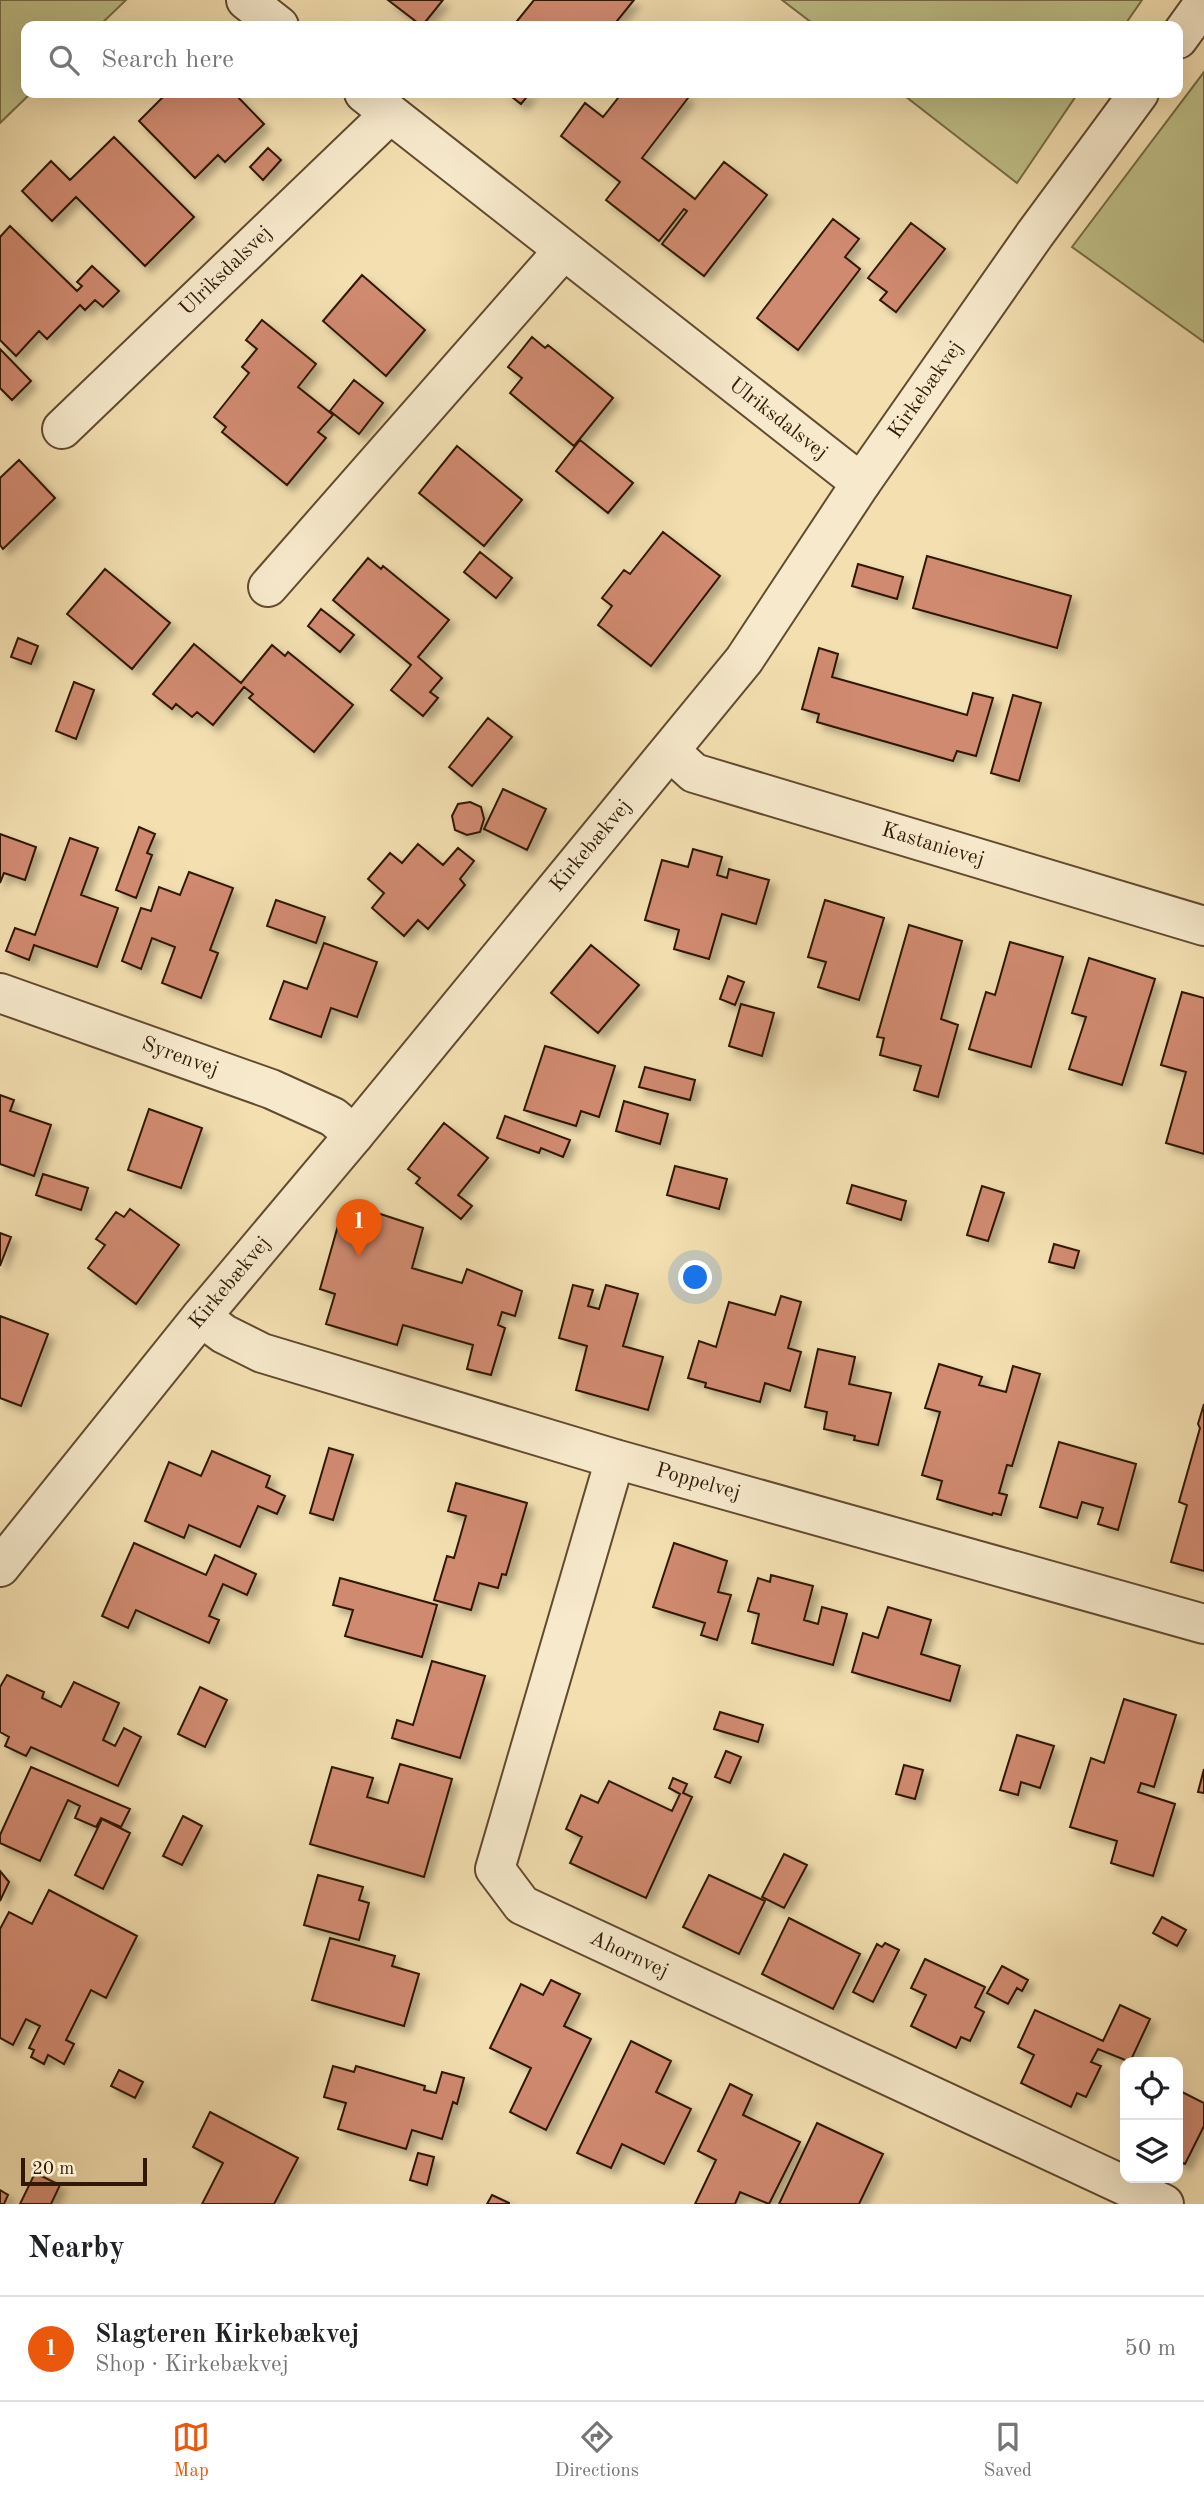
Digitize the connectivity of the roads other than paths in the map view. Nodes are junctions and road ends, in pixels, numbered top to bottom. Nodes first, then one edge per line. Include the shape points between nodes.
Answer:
1 (246, 0) edge
2 (1204, 3) edge
3 (273, 21) edge
4 (1183, 32) edge
5 (1135, 98) edge
6 (377, 103) edge
7 (563, 251) junction
8 (62, 429) dead end
9 (861, 483) junction
10 (268, 587) dead end
11 (670, 751) junction
12 (1204, 926) edge
13 (0, 993) edge
14 (354, 1135) junction
15 (201, 1317) junction
16 (615, 1459) junction
17 (0, 1567) edge
18 (1204, 1624) edge
19 (1164, 2204) edge

1 - 3 street
2 - 4 street
5 - 9 street, Kirkebækvej
6 - 7 street, Ulriksdalsvej
6 - 8 street, Ulriksdalsvej
7 - 9 street, Ulriksdalsvej
7 - 10 street
9 - 11 street, Kirkebækvej via 744,660
11 - 12 street, Kastanievej via 694,773
11 - 14 street, Kirkebækvej
13 - 14 street, Syrenvej via 271,1089 333,1117
14 - 15 street, Kirkebækvej
15 - 16 street, Poppelvej via 262,1353
15 - 17 street, Kirkebækvej
16 - 18 street, Poppelvej
16 - 19 street, Ahornvej via 495,1869 522,1905

